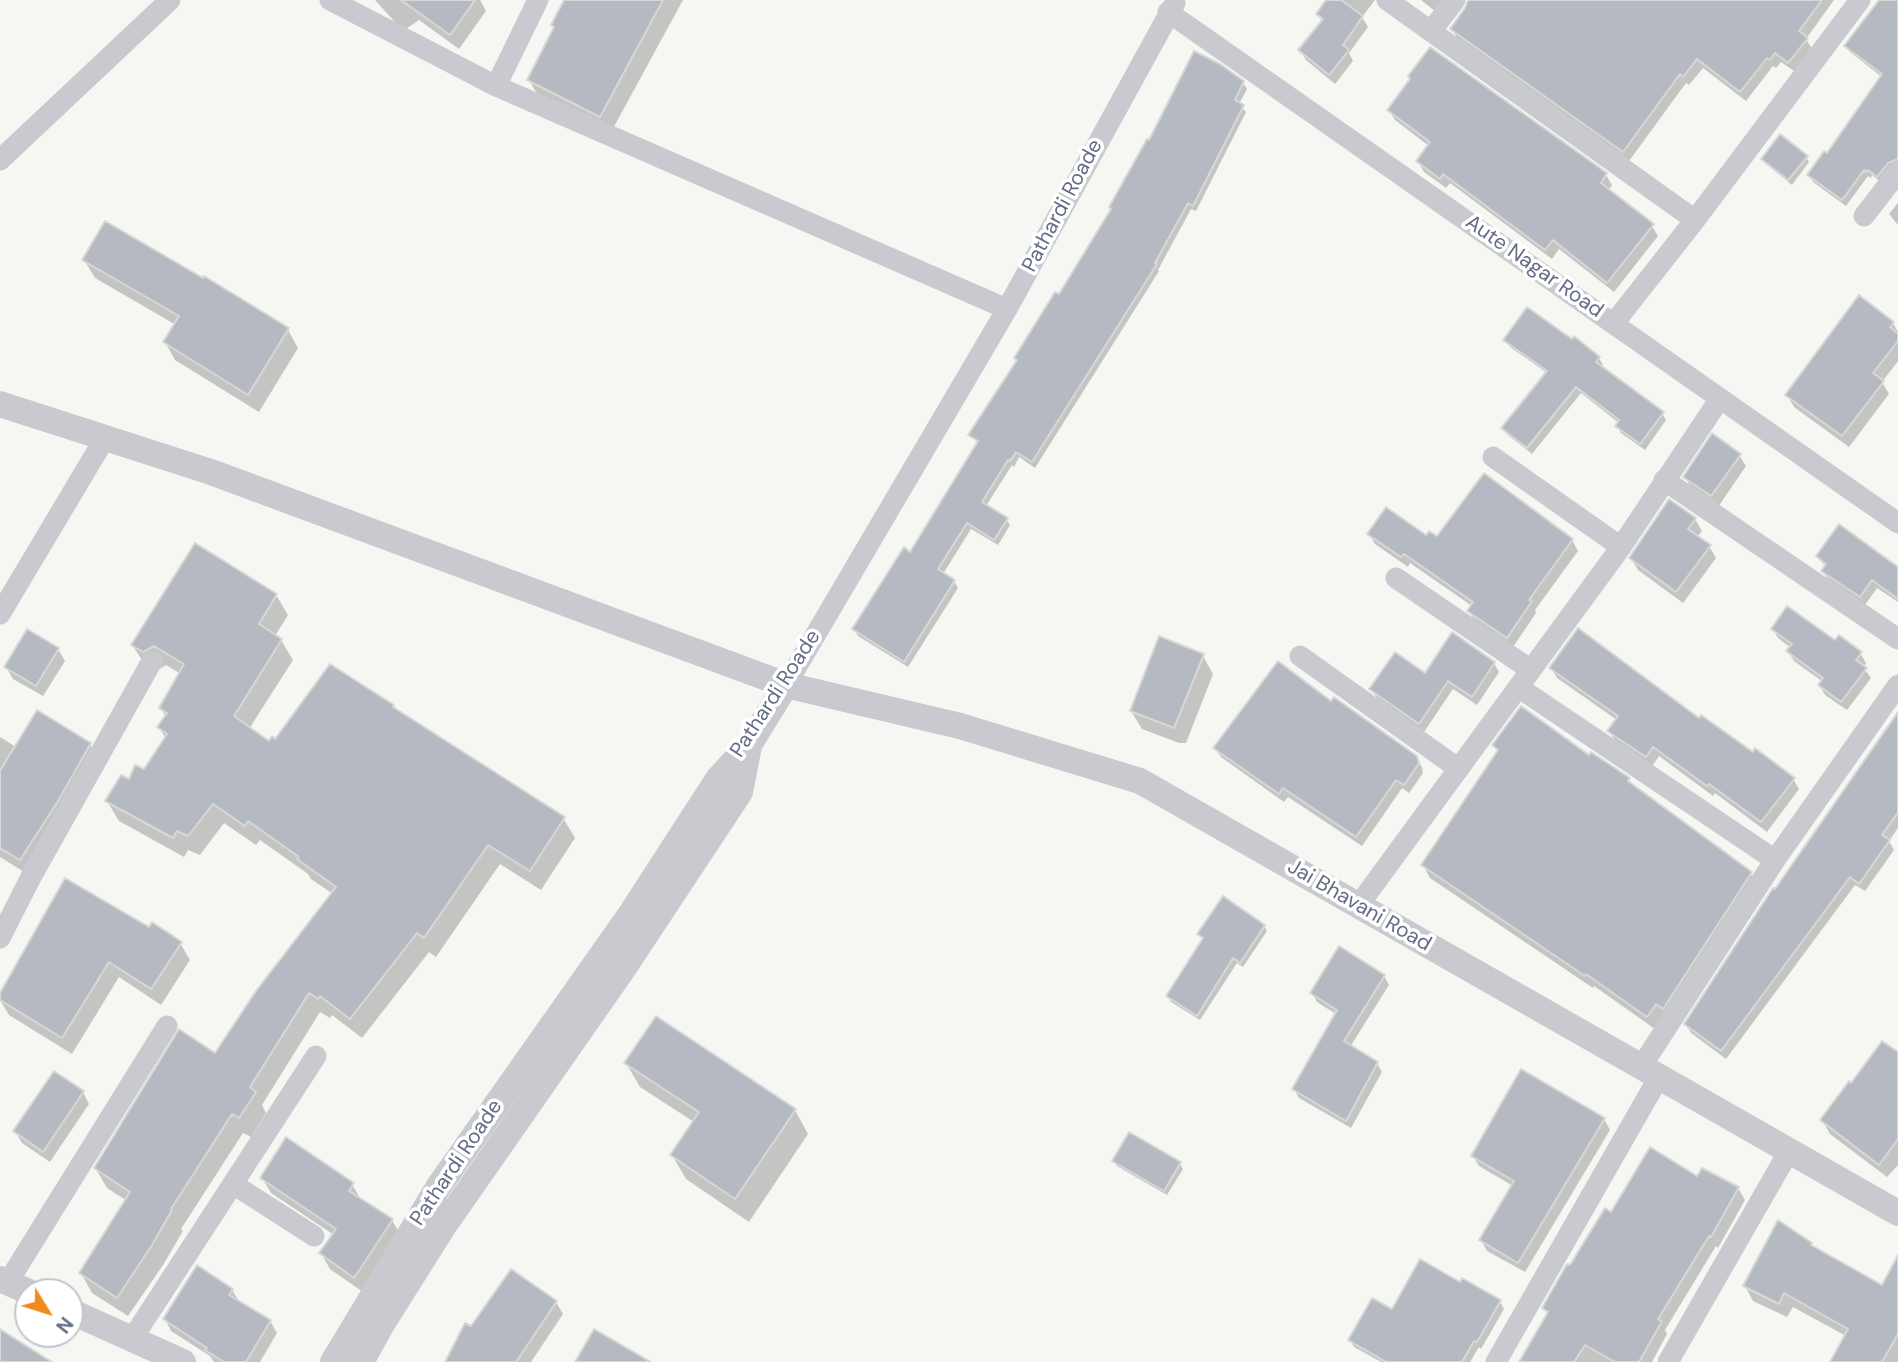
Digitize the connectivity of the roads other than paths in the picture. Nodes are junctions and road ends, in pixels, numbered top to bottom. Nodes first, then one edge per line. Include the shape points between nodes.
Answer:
1 (170, 0) edge
2 (331, 0) edge
3 (538, 0) edge
4 (1387, 0) edge
5 (1455, 0) edge
6 (1860, 0) edge
7 (1172, 6) edge
8 (1430, 31) junction
9 (496, 86) junction
10 (0, 160) edge
11 (1898, 172) edge
12 (1864, 216) dead end
13 (1695, 220) junction
14 (1007, 309) junction
15 (1614, 323) junction
16 (1719, 400) junction
17 (0, 404) edge
18 (105, 438) junction
19 (1493, 457) dead end
20 (1664, 480) junction
21 (1898, 523) edge
22 (1621, 547) junction
23 (1396, 578) dead end
24 (0, 614) edge
25 (1898, 639) edge
26 (1300, 656) dead end
27 (152, 662) dead end
28 (1531, 670) junction
29 (786, 685) junction
30 (1898, 685) edge
31 (1518, 687) junction
32 (749, 745) junction
33 (1459, 769) junction
34 (1775, 860) junction
35 (1358, 906) junction
36 (0, 938) edge
37 (167, 1026) dead end
38 (316, 1056) dead end
39 (1650, 1072) junction
40 (1788, 1151) junction
41 (233, 1184) junction
42 (1898, 1213) edge
43 (314, 1236) dead end
44 (12, 1284) edge
45 (84, 1317) edge
46 (132, 1339) junction
47 (1674, 1360) edge
48 (183, 1362) edge
49 (333, 1362) edge
50 (361, 1362) edge
51 (1496, 1362) edge

1 - 10 street
2 - 9 street
3 - 9 street
4 - 8 street
5 - 8 street
6 - 13 street
7 - 14 street, Pathardi Roade
7 - 15 street, Aute Nagar Road
8 - 13 street
9 - 14 street
11 - 12 street
13 - 15 street
14 - 29 street, Pathardi Roade
15 - 16 street, Aute Nagar Road
16 - 20 street
16 - 21 street, Aute Nagar Road
17 - 18 street, Jai Bhavani Road
18 - 24 street
18 - 29 street, Jai Bhavani Road via 211,472
19 - 22 street
20 - 22 street
20 - 25 street
22 - 28 street
23 - 28 street
26 - 33 street
27 - 36 street
28 - 31 street
29 - 32 street, Pathardi Roade
29 - 35 street, Jai Bhavani Road via 960,726 1140,781
30 - 34 street
31 - 33 street
31 - 34 street
32 - 49 street, Pathardi Roade via 718,779 630,915 439,1186
32 - 50 street via 740,792 443,1227
33 - 35 street
34 - 39 street
35 - 39 street, Jai Bhavani Road
37 - 44 street
38 - 41 street
39 - 40 street, Jai Bhavani Road
39 - 51 street
40 - 42 street, Jai Bhavani Road
40 - 47 street
41 - 43 street
41 - 46 street
45 - 46 street
46 - 48 street

